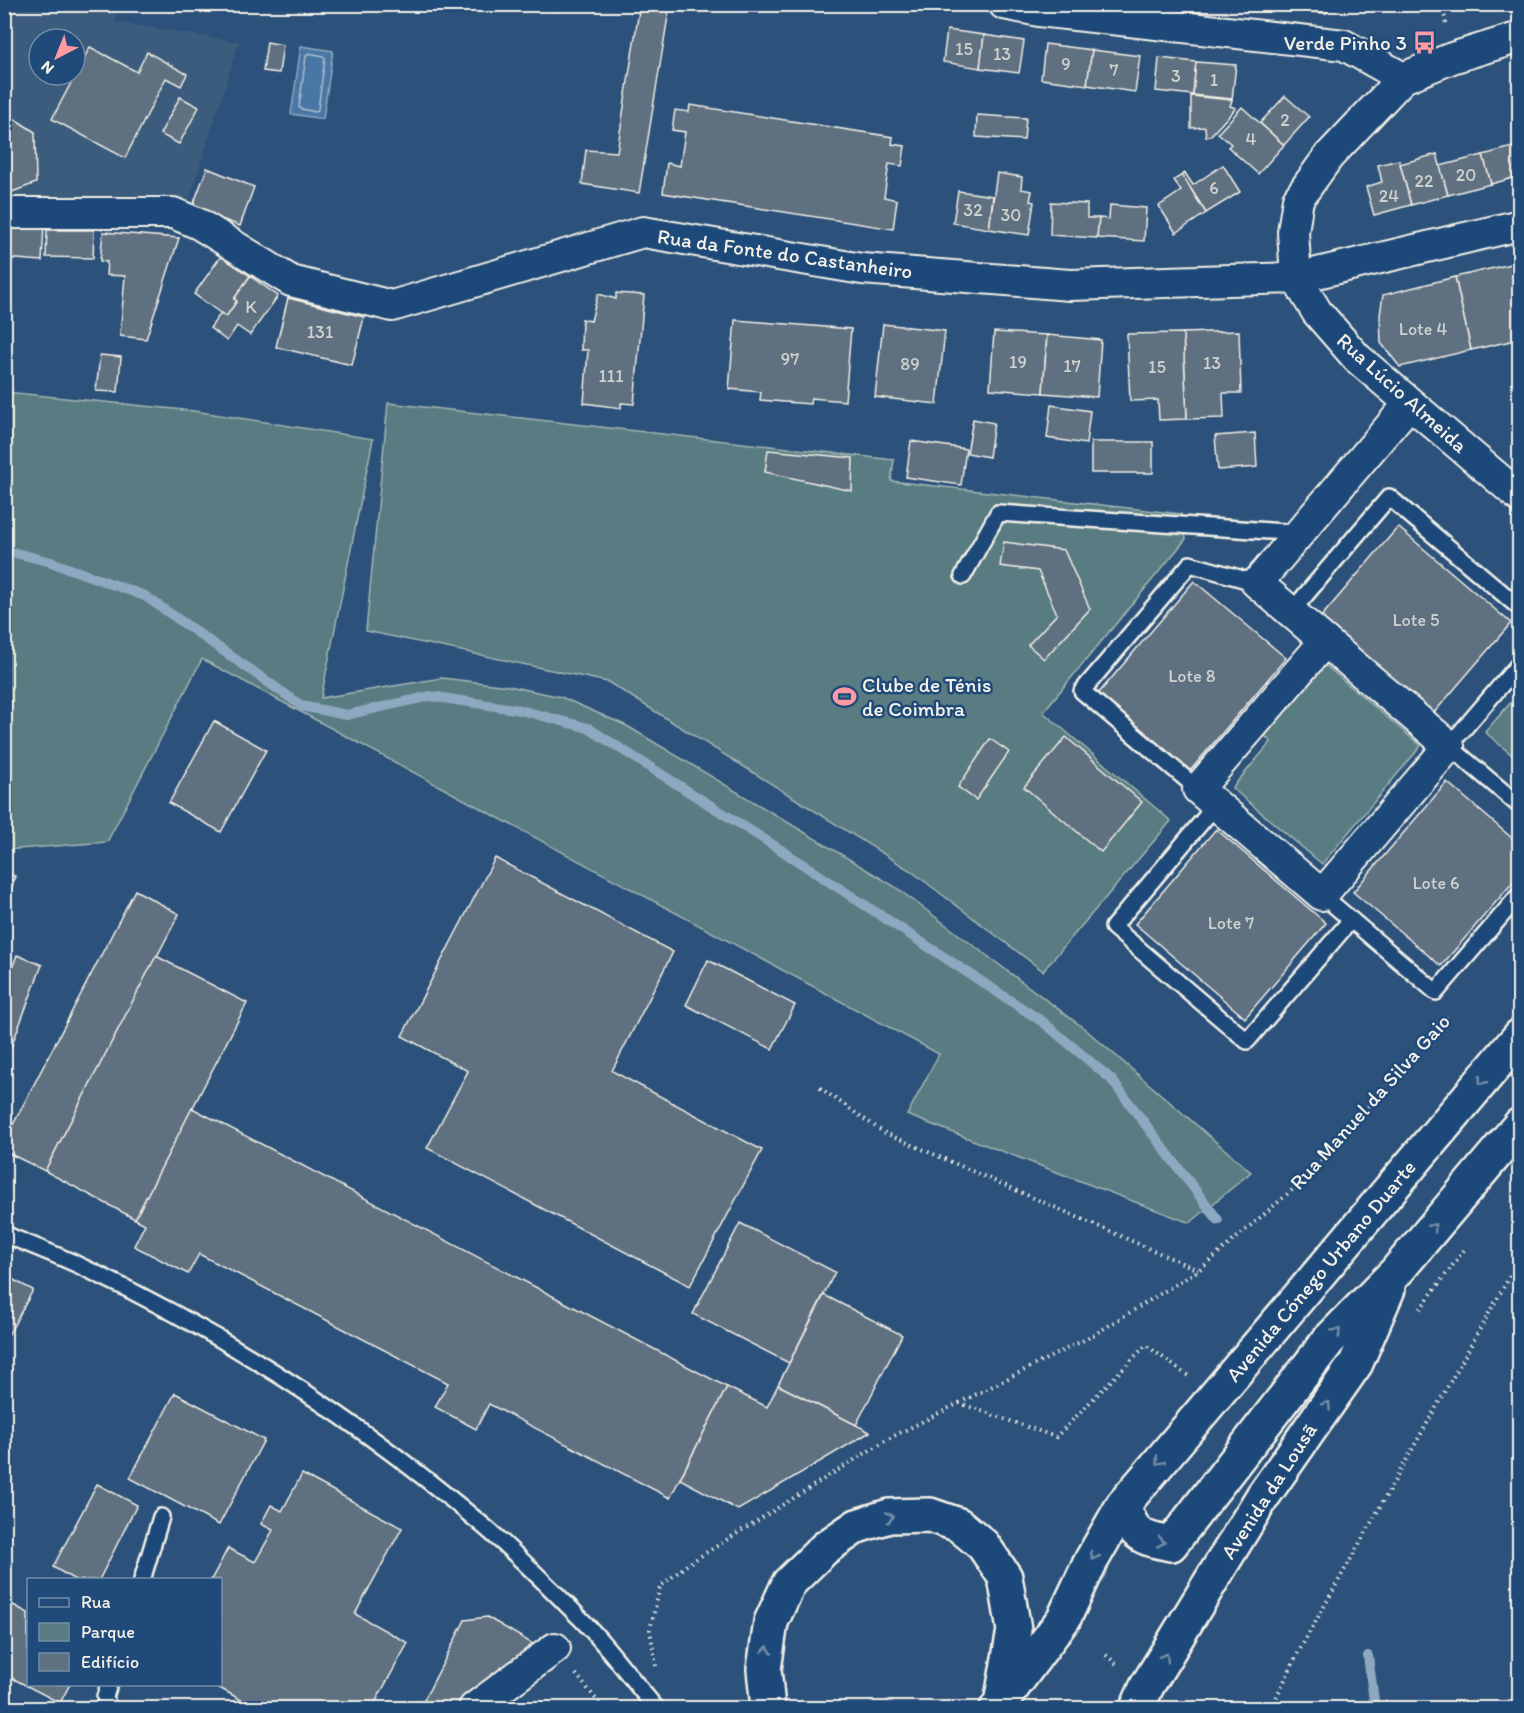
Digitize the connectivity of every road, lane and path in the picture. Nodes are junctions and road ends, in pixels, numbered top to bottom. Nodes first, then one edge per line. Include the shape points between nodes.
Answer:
1 (1004, 4) edge
2 (1520, 38) edge
3 (1403, 78) junction
4 (4, 213) edge
5 (1520, 225) edge
6 (1296, 278) junction
7 (1409, 404) junction
8 (1520, 497) edge
9 (1300, 533) junction
10 (963, 576) dead end
11 (1257, 583) junction
12 (1520, 608) edge
13 (1292, 612) junction
14 (1325, 641) junction
15 (1520, 663) edge
16 (1449, 746) junction
17 (1207, 797) junction
18 (1520, 806) edge
19 (1520, 894) edge
20 (1322, 895) junction
21 (1351, 920) junction
22 (1451, 1012) dead end
23 (1520, 1036) edge
24 (820, 1088) dead end
25 (1520, 1125) edge
26 (4, 1234) edge
27 (1520, 1264) edge
28 (1199, 1270) junction
29 (1396, 1272) junction
30 (959, 1403) dead end
31 (1123, 1505) junction
32 (161, 1517) dead end
33 (143, 1578) edge
34 (555, 1648) joint
35 (108, 1686) edge
36 (999, 1707) edge
37 (108, 1708) edge
38 (474, 1708) edge
39 (603, 1708) edge
40 (656, 1708) edge
41 (768, 1708) edge
42 (1137, 1708) edge
43 (1271, 1708) edge

1 - 3 street via 1344,45
2 - 3 street via 1452,58
3 - 6 street via 1329,156 1298,199 1293,232
4 - 6 street, Rua da Fonte do Castanheiro via 173,213 199,224 291,280 392,306 643,232 862,269 1070,285
5 - 6 street, Rua da Fonte do Castanheiro
6 - 7 street, Rua Lúcio Almeida via 1317,312 1357,358
7 - 8 street, Rua Lúcio Almeida
7 - 9 street
9 - 10 lane via 998,513
9 - 11 street
11 - 13 street
11 - 17 lane via 1190,564 1082,691
12 - 13 lane via 1389,497
13 - 14 street
14 - 16 street
14 - 17 street
15 - 16 lane
16 - 18 lane
16 - 20 street
17 - 20 street
17 - 21 lane via 1113,927 1184,988 1247,1041
19 - 21 lane via 1436,992
20 - 21 lane
22 - 28 path, Rua Manuel da Silva Gaio via 1305,1179
23 -> 31 main road, Avenida Cónego Urbano Duarte
24 - 28 path via 883,1132
29 -> 25 main road
26 - 40 lane via 158,1305 236,1349 413,1469 487,1529 582,1620
27 - 43 path via 1304,1641
28 - 30 path, Rua Manuel da Silva Gaio via 1090,1338
31 -> 29 main road via 1130,1527 1147,1540 1171,1544 1329,1340
42 -> 29 main road, Avenida da Lousã via 1263,1496 1356,1364
31 -> 36 main road, Avenida Cónego Urbano Duarte via 1064,1618
32 - 33 lane
34 - 38 street
34 - 39 path
35 - 37 lane via 105,1696
41 -> 36 main road via 764,1669 771,1622 789,1583 825,1548 857,1526 889,1516 930,1515 959,1525 983,1545 1005,1577 1014,1630

